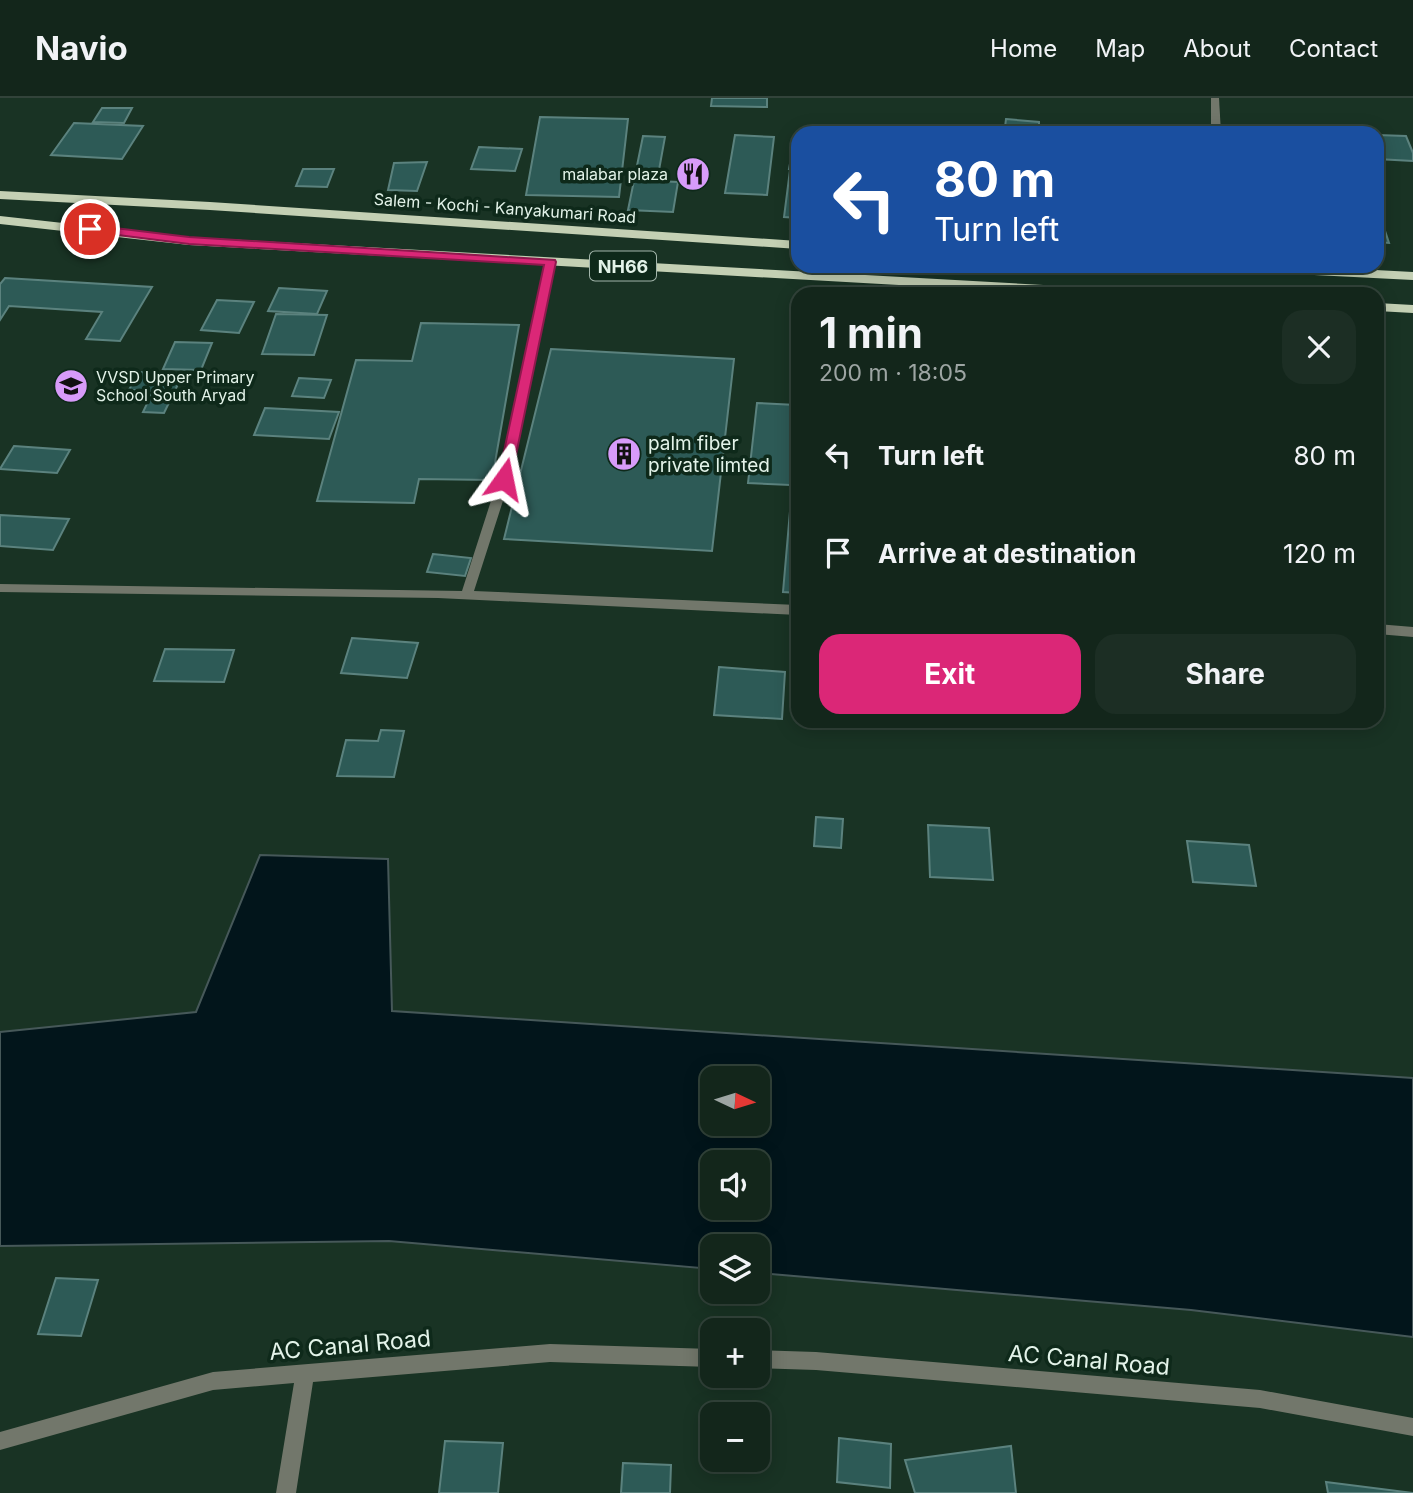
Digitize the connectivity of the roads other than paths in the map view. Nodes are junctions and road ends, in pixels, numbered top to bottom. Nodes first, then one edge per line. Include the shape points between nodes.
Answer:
1 (1215, 98) edge
2 (1216, 126) edge
3 (0, 195) edge
4 (0, 220) edge
5 (791, 245) edge
6 (551, 262) junction
7 (1355, 273) edge
8 (1413, 276) edge
9 (1006, 287) edge
10 (1384, 307) edge
11 (1413, 309) edge
12 (0, 588) edge
13 (467, 595) junction
14 (791, 610) edge
15 (1384, 630) edge
16 (1413, 632) edge
17 (700, 1358) edge
18 (770, 1359) edge
19 (305, 1374) junction
20 (1413, 1427) edge
21 (0, 1441) edge
22 (286, 1493) edge

1 - 2 street
3 - 5 highway, Salem - Kochi - Kanyakumari Road / NH66
4 - 6 highway, NH66 via 189,241
6 - 9 highway, NH66
6 - 13 street via 504,479
7 - 8 highway
10 - 11 highway
12 - 13 street
13 - 14 street
15 - 16 street
17 - 19 street, AC Canal Road via 550,1353
18 - 20 street, AC Canal Road via 1260,1399
19 - 21 street, AC Canal Road via 213,1381
19 - 22 street

